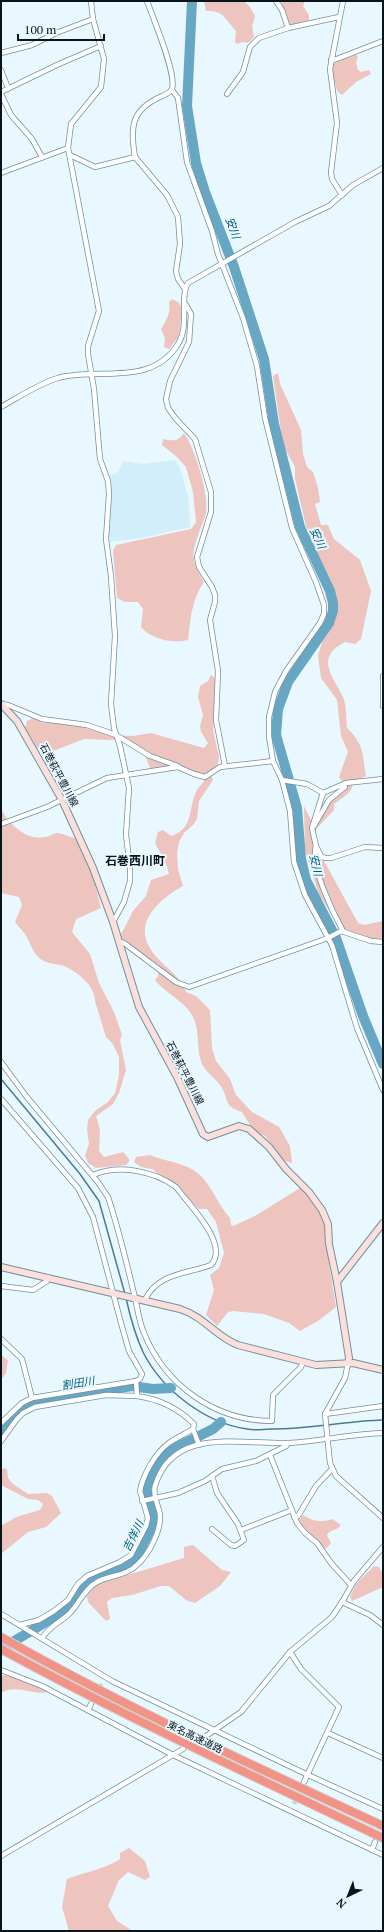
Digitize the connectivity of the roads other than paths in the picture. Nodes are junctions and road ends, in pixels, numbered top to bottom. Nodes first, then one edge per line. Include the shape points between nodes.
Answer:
1 (91, 1) edge
2 (147, 1) edge
3 (276, 1) edge
4 (342, 1) edge
5 (340, 17) junction
6 (93, 19) junction
7 (288, 28) junction
8 (383, 41) edge
9 (101, 46) junction
10 (1, 53) edge
11 (331, 60) junction
12 (1, 70) edge
13 (8, 88) junction
14 (172, 90) junction
15 (1, 93) edge
16 (227, 94) dead end
17 (68, 148) junction
18 (70, 155) junction
19 (42, 157) junction
20 (135, 157) junction
21 (383, 168) edge
22 (1, 173) edge
23 (342, 195) junction
24 (223, 262) junction
25 (185, 289) junction
26 (186, 305) junction
27 (92, 374) junction
28 (1, 407) edge
29 (383, 676) edge
30 (1, 704) edge
31 (383, 706) edge
32 (116, 735) junction
33 (273, 761) junction
34 (178, 766) junction
35 (226, 766) junction
36 (383, 774) edge
37 (127, 775) junction
38 (383, 779) edge
39 (284, 780) junction
40 (377, 780) junction
41 (352, 783) junction
42 (323, 793) junction
43 (62, 800) junction
44 (1, 824) edge
45 (312, 827) junction
46 (316, 846) junction
47 (383, 848) edge
48 (113, 922) junction
49 (342, 931) junction
50 (329, 938) junction
51 (119, 942) junction
52 (383, 942) edge
53 (1, 1062) edge
54 (383, 1090) edge
55 (1, 1099) edge
56 (93, 1175) junction
57 (383, 1223) edge
58 (1, 1267) edge
59 (48, 1278) junction
60 (337, 1282) junction
61 (1, 1286) edge
62 (113, 1293) junction
63 (134, 1298) junction
64 (145, 1300) junction
65 (1, 1339) edge
66 (303, 1362) junction
67 (348, 1363) junction
68 (383, 1370) edge
69 (136, 1382) junction
70 (136, 1395) junction
71 (32, 1398) junction
72 (383, 1406) edge
73 (325, 1416) junction
74 (1, 1423) edge
75 (194, 1431) junction
76 (383, 1433) edge
77 (328, 1439) junction
78 (1, 1441) edge
79 (198, 1443) junction
80 (288, 1443) junction
81 (270, 1455) junction
82 (332, 1469) junction
83 (212, 1476) junction
84 (154, 1498) junction
85 (144, 1501) junction
86 (292, 1510) junction
87 (294, 1517) junction
88 (383, 1518) edge
89 (212, 1529) dead end
90 (241, 1530) junction
91 (383, 1547) edge
92 (351, 1585) junction
93 (342, 1602) junction
94 (1, 1614) edge
95 (20, 1625) junction
96 (383, 1625) edge
97 (3, 1638) edge
98 (42, 1638) junction
99 (1, 1649) edge
100 (290, 1652) junction
101 (1, 1670) edge
102 (104, 1677) junction
103 (102, 1683) tunnel mouth
104 (91, 1704) tunnel mouth
105 (88, 1710) junction
106 (214, 1730) junction
107 (328, 1732) junction
108 (206, 1736) dead end
109 (183, 1749) dead end
110 (173, 1755) junction
111 (383, 1758) edge
112 (308, 1775) junction
113 (304, 1782) tunnel mouth
114 (383, 1809) edge
115 (383, 1826) edge
116 (379, 1840) edge
117 (372, 1850) junction
118 (383, 1855) edge
119 (1, 1856) edge

1 - 6 street
2 - 14 street via 170,65
3 - 7 street
4 - 5 street
5 - 7 street
5 - 11 street
6 - 9 street
6 - 10 street via 32,45
7 - 16 street via 259,38 253,43 243,72
8 - 11 street
9 - 13 street
9 - 17 street via 104,59 101,87 71,124
11 - 23 street via 337,123 331,172 332,179
12 - 13 street
13 - 15 street
14 - 20 street via 144,106 136,116 133,139
14 - 24 street via 178,98 188,162
15 - 19 street via 11,114 32,139
17 - 18 street
17 - 19 street
18 - 20 street via 95,167
18 - 27 street via 99,311 88,346
19 - 22 street
20 - 25 street via 167,195 178,217 180,244 176,271
21 - 23 street via 353,185
23 - 24 street via 329,206
24 - 25 street via 192,280
24 - 33 street via 257,366 265,418 292,528 324,605 320,623 286,671 275,692 268,729
25 - 26 street
26 - 27 street via 181,339 158,365 137,372
26 - 35 street via 191,314 189,342 170,381 166,400 176,419 195,439 211,492 211,512 197,557 199,567 215,595 210,620 218,671 216,720
27 - 28 street via 64,377 48,382
27 - 32 street via 100,459 108,481 109,494 106,539 115,636 110,704
29 - 31 street
30 - 32 street via 42,719 87,726
30 - 43 main road, 石巻萩平豊川線 via 17,721
32 - 34 street via 150,756
32 - 37 street
33 - 35 street
33 - 39 street
34 - 35 street via 205,777
34 - 37 street
36 - 40 street
37 - 43 street via 107,778
37 - 48 street via 130,788 126,835 130,881 124,902
38 - 40 street
39 - 42 street via 316,788
39 - 50 street via 298,879
40 - 41 street
41 - 42 street
41 - 45 street via 329,800
42 - 45 street
43 - 44 street
43 - 48 main road, 石巻萩平豊川線 via 93,868
45 - 46 street
46 - 47 street via 325,858 365,847
46 - 49 street via 315,856 324,890
48 - 51 main road, 石巻萩平豊川線
49 - 50 street
49 - 52 street via 371,941
50 - 51 street via 189,988 176,982 124,943
50 - 54 street via 357,1028
51 - 60 main road, 石巻萩平豊川線 via 139,1008 178,1077 203,1134 208,1137 244,1126 269,1147 313,1197 326,1218
53 - 56 street via 26,1096
55 - 62 street via 83,1196 93,1217
56 - 63 street via 108,1197
56 - 64 street via 124,1170 158,1176 169,1182 176,1187 216,1243 217,1253 211,1265 162,1280
57 - 60 main road
58 - 59 main road
59 - 61 street via 33,1290
59 - 62 main road
60 - 67 main road, 石巻萩平豊川線
62 - 63 main road
62 - 69 street via 129,1351 142,1374
63 - 64 main road
63 - 66 street via 144,1334 165,1370 187,1392 208,1406 223,1412 251,1420 272,1421 273,1395
64 - 66 main road via 192,1313 230,1342
65 - 71 street via 22,1359
66 - 67 main road via 326,1365
67 - 68 main road
67 - 73 street via 344,1378
69 - 70 street
69 - 71 street
70 - 75 street via 159,1400 178,1410 194,1424
70 - 78 street via 106,1394 35,1407 23,1413
71 - 74 street via 22,1403
72 - 73 street
73 - 77 street
75 - 79 street
75 - 85 street via 160,1450 141,1486
76 - 77 street
77 - 80 street
77 - 82 street
79 - 80 street via 224,1440
79 - 84 street via 167,1463 154,1487
80 - 81 street
81 - 83 street via 222,1469
81 - 86 street
82 - 87 street via 316,1486 298,1516
82 - 88 street
83 - 84 street via 188,1489
83 - 90 street via 216,1493
84 - 85 street
84 - 98 street via 160,1516 159,1524 138,1565 91,1586 69,1614 52,1626
85 - 95 street via 147,1511 146,1526 131,1555 87,1576 78,1584 68,1600 54,1611 39,1620
86 - 87 street
86 - 90 street
87 - 92 street
89 - 90 street via 235,1546 244,1540
91 - 92 street
92 - 93 street
93 - 96 street via 370,1615
93 - 100 street via 332,1617
94 - 95 street
95 - 98 street
97 - 115 highway, 東名高速道路 via 105,1693
98 - 102 street
99 - 116 highway, 東名高速道路
100 - 106 street via 240,1712
100 - 107 street via 301,1669 339,1707
101 - 105 street via 42,1686
102 - 103 street
102 - 106 street
104 - 105 street
105 - 110 street
106 - 108 street
106 - 112 street
107 - 111 street
107 - 112 street
109 - 110 street
110 - 117 street
110 - 119 street
112 - 113 street
112 - 114 street
116 - 117 street
117 - 118 street

